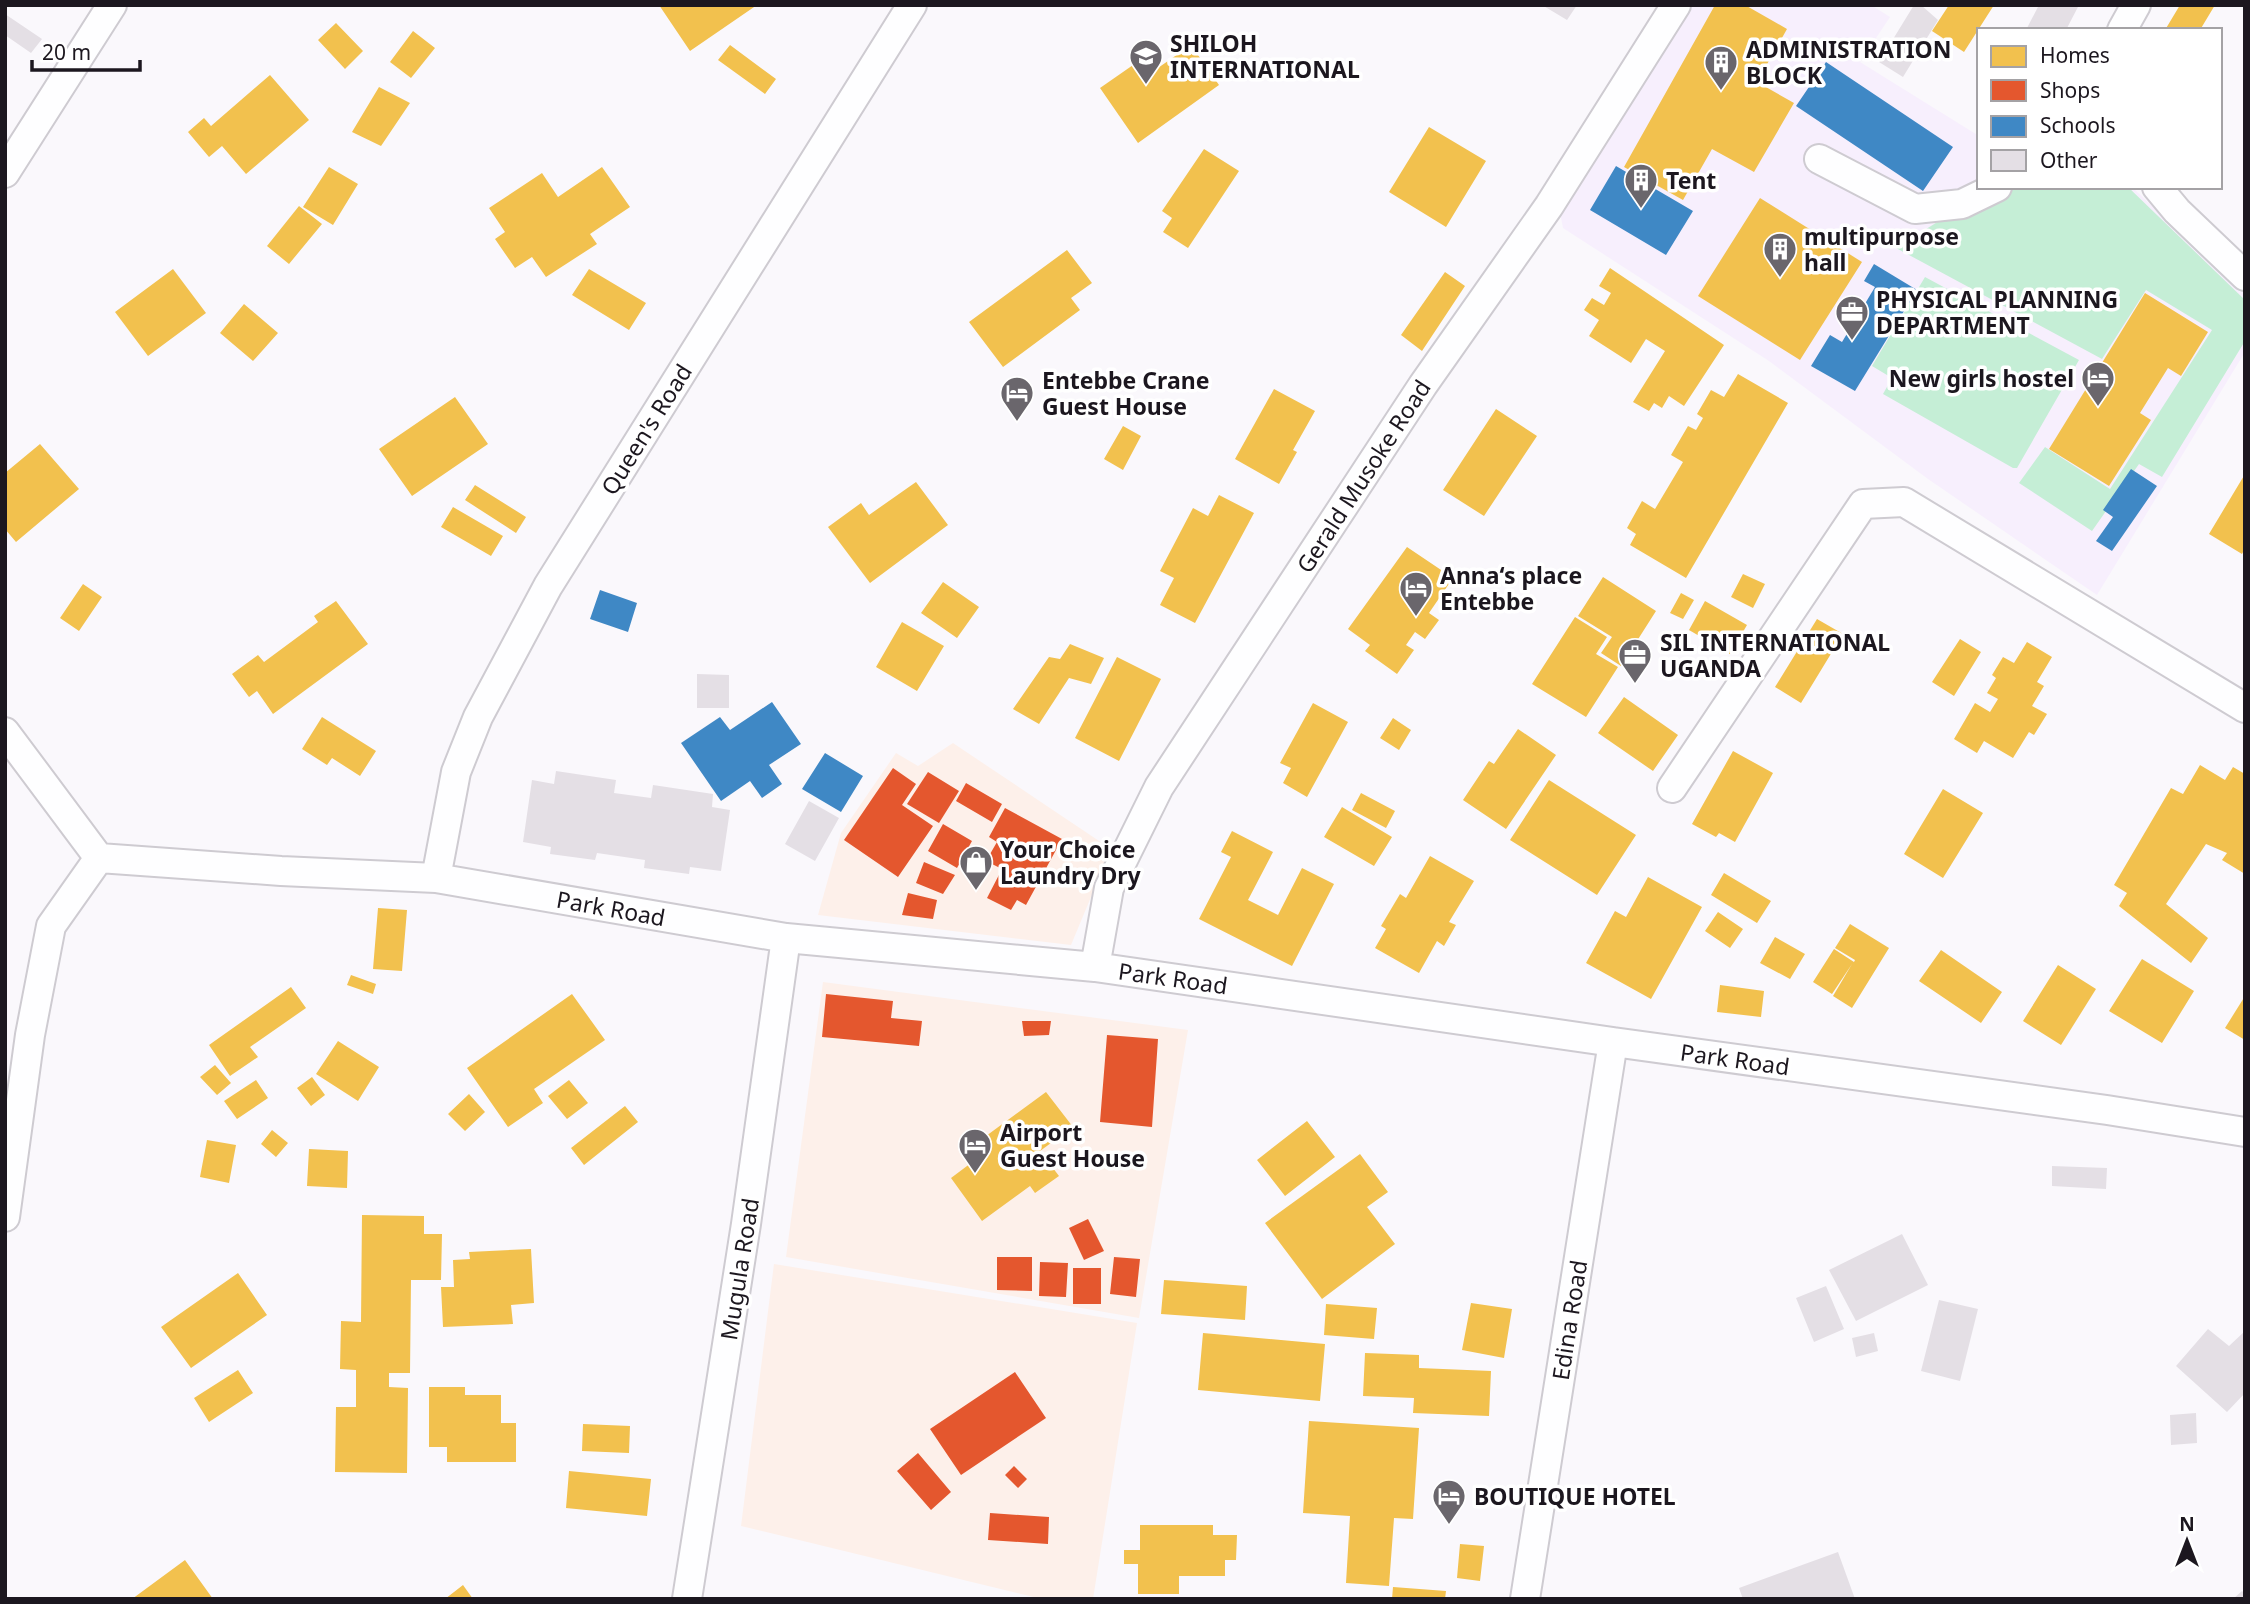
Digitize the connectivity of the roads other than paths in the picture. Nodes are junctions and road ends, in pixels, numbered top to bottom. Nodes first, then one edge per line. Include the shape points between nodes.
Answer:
1 (112, 5) edge
2 (912, 5) edge
3 (1676, 5) edge
4 (2136, 5) edge
5 (2123, 28) edge
6 (1819, 159) dead end
7 (5, 173) edge
8 (1993, 189) edge
9 (2159, 189) edge
10 (2245, 276) edge
11 (2245, 708) edge
12 (5, 732) edge
13 (1672, 788) dead end
14 (99, 858) junction
15 (436, 878) junction
16 (786, 939) junction
17 (1095, 967) junction
18 (1614, 1042) junction
19 (2245, 1132) edge
20 (5, 1217) edge
21 (687, 1599) edge
22 (1525, 1599) edge

1 - 7 street
2 - 15 street, Queen's Road via 548,586 478,717 456,772
3 - 17 street, Gerald Musoke Road via 1549,206 1423,385 1159,787 1109,888
4 - 5 street
6 - 8 street via 1915,209 1962,204
9 - 10 street
11 - 13 street via 1904,502 1863,504
12 - 14 street
14 - 15 street, Park Road
14 - 20 street via 51,926 30,1035
15 - 16 street, Park Road
16 - 17 street, Park Road
16 - 21 street, Mugula Road
17 - 18 street, Park Road
18 - 19 street, Park Road
18 - 22 street, Edina Road

